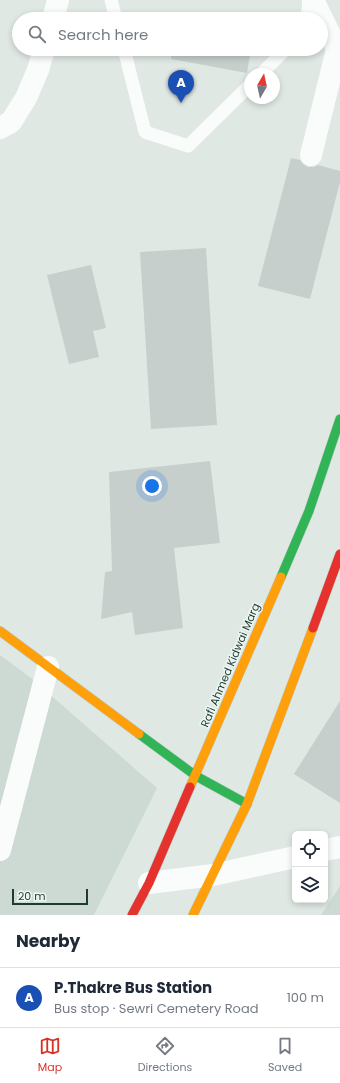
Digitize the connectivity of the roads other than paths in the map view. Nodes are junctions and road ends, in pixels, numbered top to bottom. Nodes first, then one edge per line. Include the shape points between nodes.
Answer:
1 (58, 0) edge
2 (111, 0) edge
3 (309, 0) edge
4 (313, 0) edge
5 (54, 12) edge
6 (114, 12) edge
7 (308, 12) edge
8 (319, 12) edge
9 (328, 31) edge
10 (42, 56) edge
11 (126, 56) edge
12 (279, 56) edge
13 (267, 68) edge
14 (244, 91) edge
15 (0, 128) edge
16 (311, 155) dead end
17 (340, 419) edge
18 (340, 554) edge
19 (0, 631) edge
20 (48, 667) junction
21 (196, 776) junction
22 (247, 804) junction
23 (1, 839) edge
24 (340, 847) edge
25 (328, 849) edge
26 (292, 858) edge
27 (213, 875) junction
28 (149, 883) junction
29 (132, 915) edge
30 (193, 915) edge

1 - 5 street
2 - 6 lane
3 - 7 lane
4 - 8 street
9 - 16 street via 337,49
10 - 15 street via 26,98 10,122
11 - 14 lane via 146,132 188,146
12 - 13 lane
17 - 21 main road, Rafi Ahmed Kidwai Marg via 309,511
18 - 22 main road
19 - 20 main road
20 - 21 main road
20 - 23 street
21 - 22 main road
21 - 28 main road, Rafi Ahmed Kidwai Marg
22 - 27 main road
24 - 25 street
26 - 27 street
27 - 28 street
27 - 30 main road
28 - 29 main road, Rafi Ahmed Kidwai Marg

